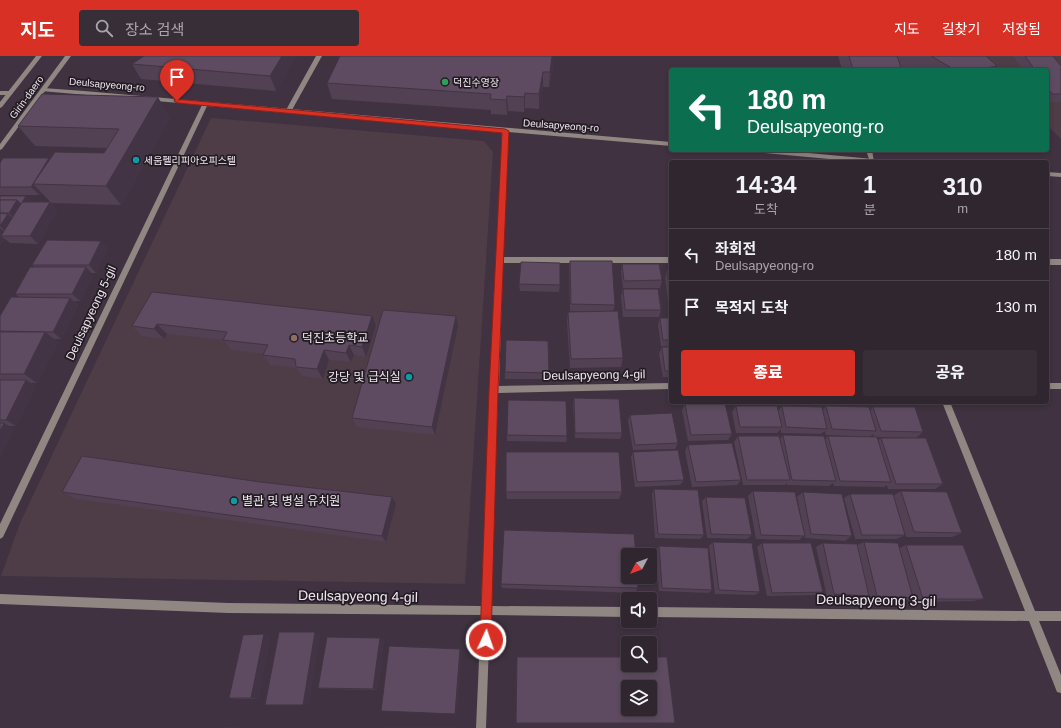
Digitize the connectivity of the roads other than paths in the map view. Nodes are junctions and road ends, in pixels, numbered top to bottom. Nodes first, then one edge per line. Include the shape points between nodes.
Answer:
1 (39, 56) edge
2 (68, 56) edge
3 (319, 56) edge
4 (43, 90) junction
5 (0, 93) edge
6 (10, 93) junction
7 (205, 104) junction
8 (0, 106) edge
9 (289, 110) junction
10 (505, 131) junction
11 (669, 144) edge
12 (0, 148) edge
13 (772, 152) edge
14 (843, 160) edge
15 (1049, 174) edge
16 (1061, 175) edge
17 (500, 260) junction
18 (668, 260) edge
19 (1049, 262) edge
20 (1061, 262) edge
21 (669, 386) edge
22 (1049, 386) edge
23 (1061, 386) edge
24 (494, 390) junction
25 (947, 404) edge
26 (0, 534) edge
27 (0, 599) edge
28 (487, 611) junction
29 (621, 612) edge
30 (657, 612) edge
31 (1061, 616) edge
32 (1033, 617) junction
33 (1061, 688) edge
34 (481, 728) edge

1 - 6 street, Girin-daero
2 - 4 street, Girin-daero
3 - 9 street
4 - 7 street, Deulsapyeong-ro via 93,92
4 - 12 street, Girin-daero
5 - 6 street
6 - 8 street, Girin-daero
7 - 9 street, Deulsapyeong-ro
7 - 26 street, Deulsapyeong 5-gil
9 - 10 street, Deulsapyeong-ro
10 - 11 street, Deulsapyeong-ro
10 - 17 street
13 - 14 street
15 - 16 street
17 - 18 street
17 - 24 street
19 - 20 street
21 - 24 street, Deulsapyeong 4-gil
22 - 23 street
24 - 28 street
25 - 32 street
27 - 28 street, Deulsapyeong 4-gil via 228,608
28 - 29 street, Deulsapyeong 4-gil
28 - 34 street
30 - 32 street, Deulsapyeong 3-gil
31 - 32 street, Deulsapyeong 3-gil
32 - 33 street

